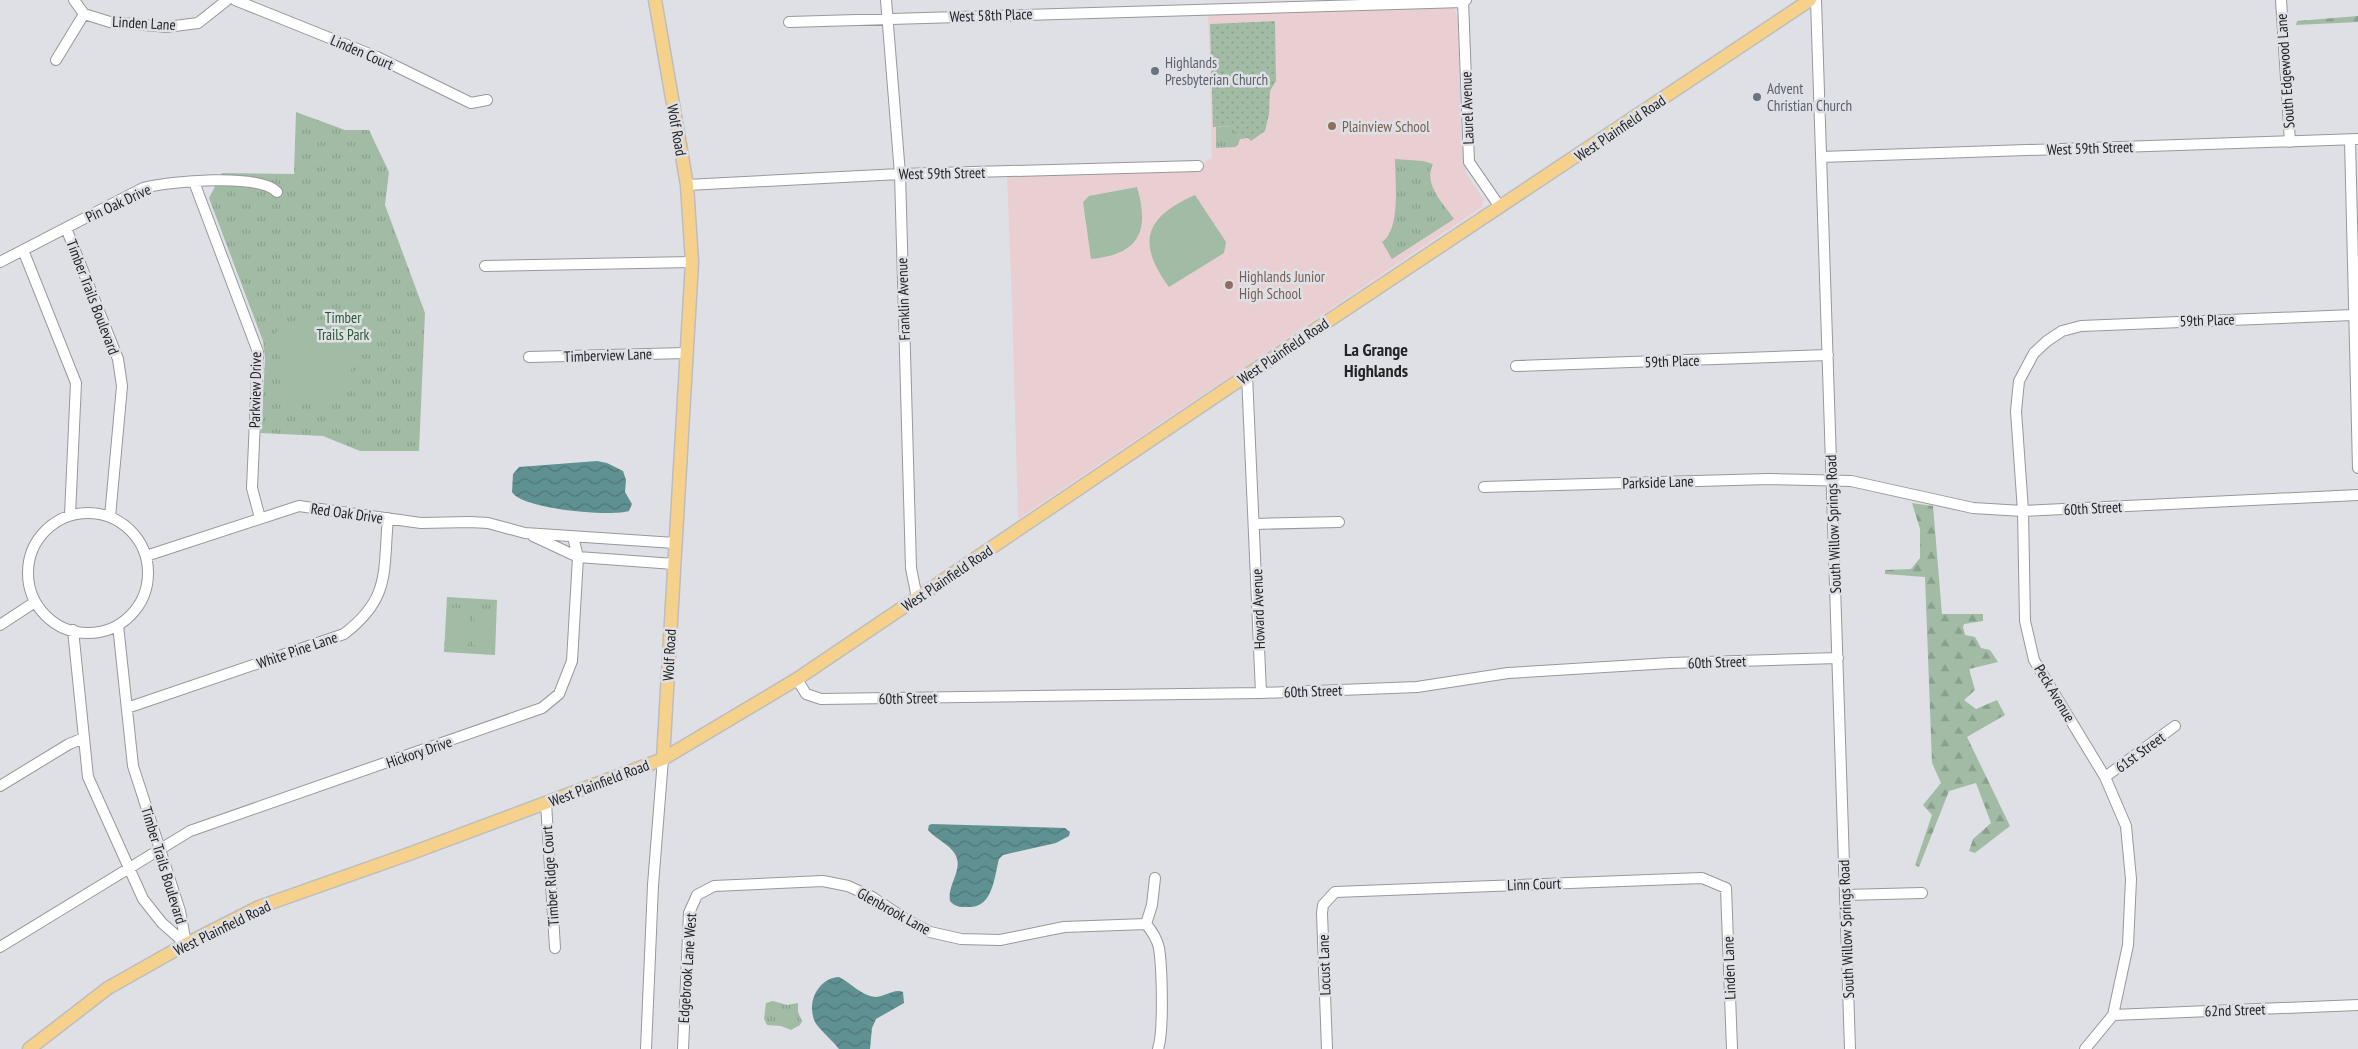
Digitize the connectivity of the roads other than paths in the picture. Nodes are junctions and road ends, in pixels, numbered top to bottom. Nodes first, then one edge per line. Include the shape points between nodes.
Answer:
1 (74, 0) edge
2 (227, 0) edge
3 (235, 0) edge
4 (655, 0) edge
5 (886, 0) edge
6 (1810, 0) edge
7 (1816, 0) edge
8 (2281, 0) edge
9 (1464, 1) edge
10 (1292, 3) edge
11 (84, 14) junction
12 (887, 18) junction
13 (789, 22) dead end
14 (56, 60) dead end
15 (487, 100) dead end
16 (2354, 140) edge
17 (2290, 142) junction
18 (1821, 157) junction
19 (1198, 166) dead end
20 (900, 174) junction
21 (194, 182) junction
22 (687, 185) junction
23 (277, 192) dead end
24 (1500, 207) junction
25 (66, 228) junction
26 (23, 250) junction
27 (0, 262) edge
28 (692, 262) junction
29 (485, 266) dead end
30 (2353, 315) junction
31 (2062, 331) joint
32 (686, 353) junction
33 (1828, 355) junction
34 (529, 357) dead end
35 (1516, 366) dead end
36 (1247, 375) junction
37 (2358, 468) edge
38 (1832, 481) junction
39 (1484, 487) dead end
40 (2358, 495) edge
41 (2023, 511) junction
42 (70, 515) junction
43 (110, 517) junction
44 (260, 518) junction
45 (388, 518) junction
46 (1339, 522) dead end
47 (1254, 524) junction
48 (525, 533) junction
49 (573, 538) junction
50 (675, 543) junction
51 (146, 556) junction
52 (578, 557) junction
53 (674, 564) junction
54 (917, 598) junction
55 (35, 602) junction
56 (0, 625) edge
57 (118, 625) junction
58 (73, 630) junction
59 (1838, 658) junction
60 (797, 679) junction
61 (1261, 693) junction
62 (127, 708) junction
63 (2175, 726) dead end
64 (84, 738) junction
65 (663, 759) junction
66 (2105, 777) junction
67 (0, 786) edge
68 (546, 803) junction
69 (160, 850) junction
70 (130, 869) junction
71 (1155, 878) dead end
72 (1726, 888) joint
73 (702, 890) joint
74 (1340, 891) joint
75 (1922, 893) dead end
76 (1845, 895) junction
77 (1146, 924) junction
78 (186, 944) junction
79 (0, 947) edge
80 (555, 948) dead end
81 (2358, 1005) edge
82 (2113, 1015) junction
83 (29, 1049) edge
84 (646, 1049) edge
85 (683, 1049) edge
86 (1158, 1049) edge
87 (1327, 1049) edge
88 (1732, 1049) edge
89 (1850, 1049) edge
90 (2085, 1049) edge

1 - 11 street
2 - 11 street, Linden Lane via 198,23 167,27 110,22
3 - 15 street, Linden Court via 377,57 471,103
4 - 22 main road, Wolf Road
5 - 12 street, Franklin Avenue
6 - 24 main road, West Plainfield Road
7 - 18 street, South Willow Springs Road
8 - 17 street, South Edgewood Lane
9 - 10 street, West 58th Place
9 - 24 street, Laurel Avenue via 1469,162
10 - 12 street, West 58th Place
11 - 14 street
12 - 13 street, West 58th Place
12 - 20 street, Franklin Avenue
16 - 17 street, West 59th Street
16 - 30 street
17 - 18 street, West 59th Street
18 - 33 street, South Willow Springs Road
19 - 20 street, West 59th Street
20 - 22 street, West 59th Street
20 - 54 street, Franklin Avenue via 911,568
21 - 23 street, Pin Oak Drive via 252,181 271,186
21 - 25 street, Pin Oak Drive via 144,188
21 - 44 street, Parkview Drive via 258,352 252,488
22 - 28 main road, Wolf Road
24 - 36 main road, West Plainfield Road
25 - 26 street, Pin Oak Drive
25 - 43 street, Timber Trails Boulevard via 118,359 122,386
26 - 27 street, Pin Oak Drive
26 - 42 street via 76,384
28 - 29 street
28 - 32 main road, Wolf Road
30 - 31 street, 59th Place via 2090,325
30 - 37 street
31 - 41 street, Peck Avenue via 2034,353 2020,381 2016,427
32 - 34 street, Timberview Lane
32 - 50 main road, Wolf Road
33 - 35 street, 59th Place
33 - 38 street, South Willow Springs Road
36 - 47 street, Howard Avenue
36 - 54 main road, West Plainfield Road
38 - 39 street, Parkside Lane via 1768,479
38 - 41 street, 60th Street via 1850,481 1973,508
38 - 59 street, South Willow Springs Road
40 - 41 street, 60th Street
41 - 66 street, Peck Avenue via 2025,622 2034,660
42 - 43 street via 91,513
42 - 55 street via 50,526 32,550 27,570
43 - 51 street via 128,528
44 - 45 street, Red Oak Drive via 300,506
44 - 51 street, Red Oak Drive
45 - 48 street, Red Oak Drive via 421,523 488,523
45 - 62 street, White Pine Lane via 382,584 374,605 344,634
46 - 47 street
47 - 61 street, Howard Avenue
48 - 49 street, Red Oak Drive
48 - 52 street, Red Oak Drive
49 - 50 street, Red Oak Drive
49 - 52 street, Hickory Drive
50 - 53 main road, Wolf Road
51 - 57 street via 149,571 146,592 136,610
52 - 53 street, Red Oak Drive
52 - 69 street, Hickory Drive via 570,670 559,694 542,708 190,831
53 - 65 main road, Wolf Road
54 - 60 main road, West Plainfield Road
55 - 56 street
55 - 58 street via 47,618 64,629
57 - 58 street via 93,634
57 - 62 street, Timber Trails Boulevard
58 - 64 street, Timber Trails Boulevard
59 - 61 street, 60th Street via 1670,663 1527,672 1417,687
59 - 76 street, South Willow Springs Road
60 - 61 street, 60th Street via 806,694 821,699
60 - 65 main road, West Plainfield Road
62 - 69 street, Timber Trails Boulevard via 133,766
63 - 66 street, 61st Street
64 - 67 street
64 - 70 street, Timber Trails Boulevard via 88,777
65 - 68 main road, West Plainfield Road
65 - 84 street, Wolf Road via 653,885
66 - 82 street, Peck Avenue via 2126,826 2131,879 2128,945
68 - 78 main road, West Plainfield Road via 259,907
68 - 80 street, Timber Ridge Court
69 - 70 street, Hickory Drive
69 - 78 street, Timber Trails Boulevard via 180,911
70 - 78 street, Timber Trails Boulevard via 144,899 162,923
70 - 79 street, Hickory Drive
71 - 77 street
72 - 74 street, Linn Court via 1702,878
72 - 88 street, Linden Lane
73 - 77 street, Glenbrook Lane via 720,885 823,881 856,889 930,932 960,939 1000,940 1064,927
73 - 85 street, Edgebrook Lane West via 693,900 689,913
74 - 87 street, Locust Lane via 1330,896 1322,912
75 - 76 street
76 - 89 street, South Willow Springs Road
77 - 86 street via 1159,947 1162,1032
78 - 83 main road, West Plainfield Road via 108,988
81 - 82 street, 62nd Street
82 - 90 street, Peck Avenue

